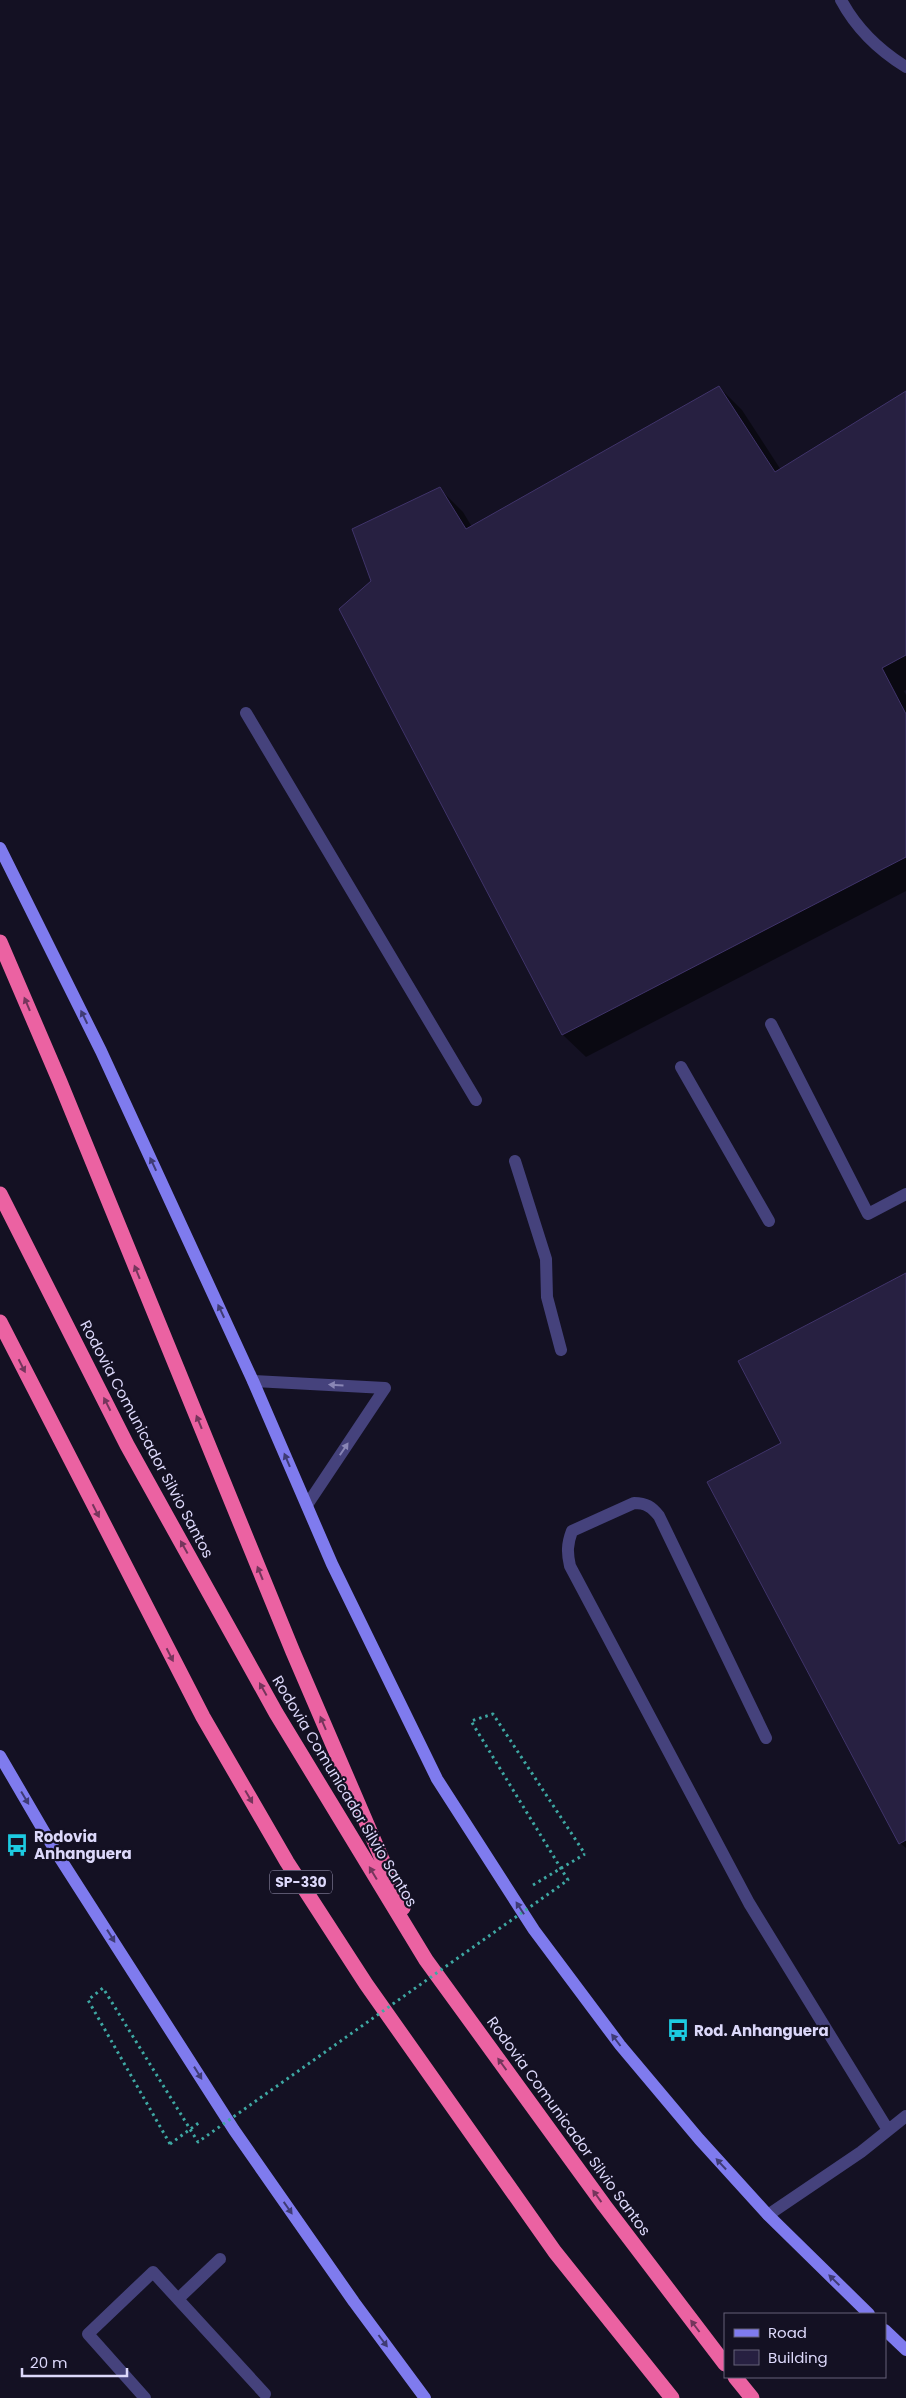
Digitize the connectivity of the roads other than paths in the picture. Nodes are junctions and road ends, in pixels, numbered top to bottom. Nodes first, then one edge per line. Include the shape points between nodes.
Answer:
1 (841, 0) edge
2 (906, 67) edge
3 (246, 713) dead end
4 (0, 848) edge
5 (0, 942) edge
6 (771, 1024) dead end
7 (681, 1067) dead end
8 (476, 1100) dead end
9 (515, 1161) dead end
10 (0, 1194) edge
11 (906, 1194) edge
12 (770, 1220) dead end
13 (0, 1322) edge
14 (560, 1350) dead end
15 (254, 1381) junction
16 (307, 1504) junction
17 (766, 1738) dead end
18 (0, 1756) edge
19 (426, 1960) junction
20 (906, 2116) edge
21 (888, 2130) junction
22 (768, 2214) junction
23 (220, 2259) dead end
24 (178, 2299) junction
25 (868, 2313) edge
26 (886, 2331) edge
27 (906, 2350) edge
28 (724, 2363) edge
29 (736, 2378) edge
30 (265, 2394) dead end
31 (146, 2398) edge
32 (425, 2398) edge
33 (672, 2398) edge
34 (752, 2398) edge

1 - 2 lane via 848,13 884,53
3 - 8 lane
15 -> 4 main road via 101,1051
19 -> 5 highway via 292,1652
6 - 11 lane via 868,1214
7 - 12 lane
9 - 14 lane via 546,1259 547,1297
19 -> 10 highway, Rodovia Comunicador Silvio Santos via 262,1687 128,1445
13 -> 33 highway, SP-330 via 203,1717 287,1862 366,1984 555,2252
16 -> 15 main road
16 -> 15 lane via 385,1388
22 -> 16 main road via 620,2045 513,1898 437,1779 387,1680
17 - 21 lane via 659,1516 652,1508 644,1503 634,1503 572,1531 567,1553 570,1566 749,1903
18 -> 32 main road via 56,1852 219,2107
28 -> 19 highway, Rodovia Comunicador Silvio Santos via 604,2205
20 - 21 lane
21 - 22 lane via 861,2152
25 -> 22 main road
23 - 24 lane
24 - 30 lane
24 - 31 lane via 153,2272 88,2334
26 - 27 main road
29 - 34 highway

